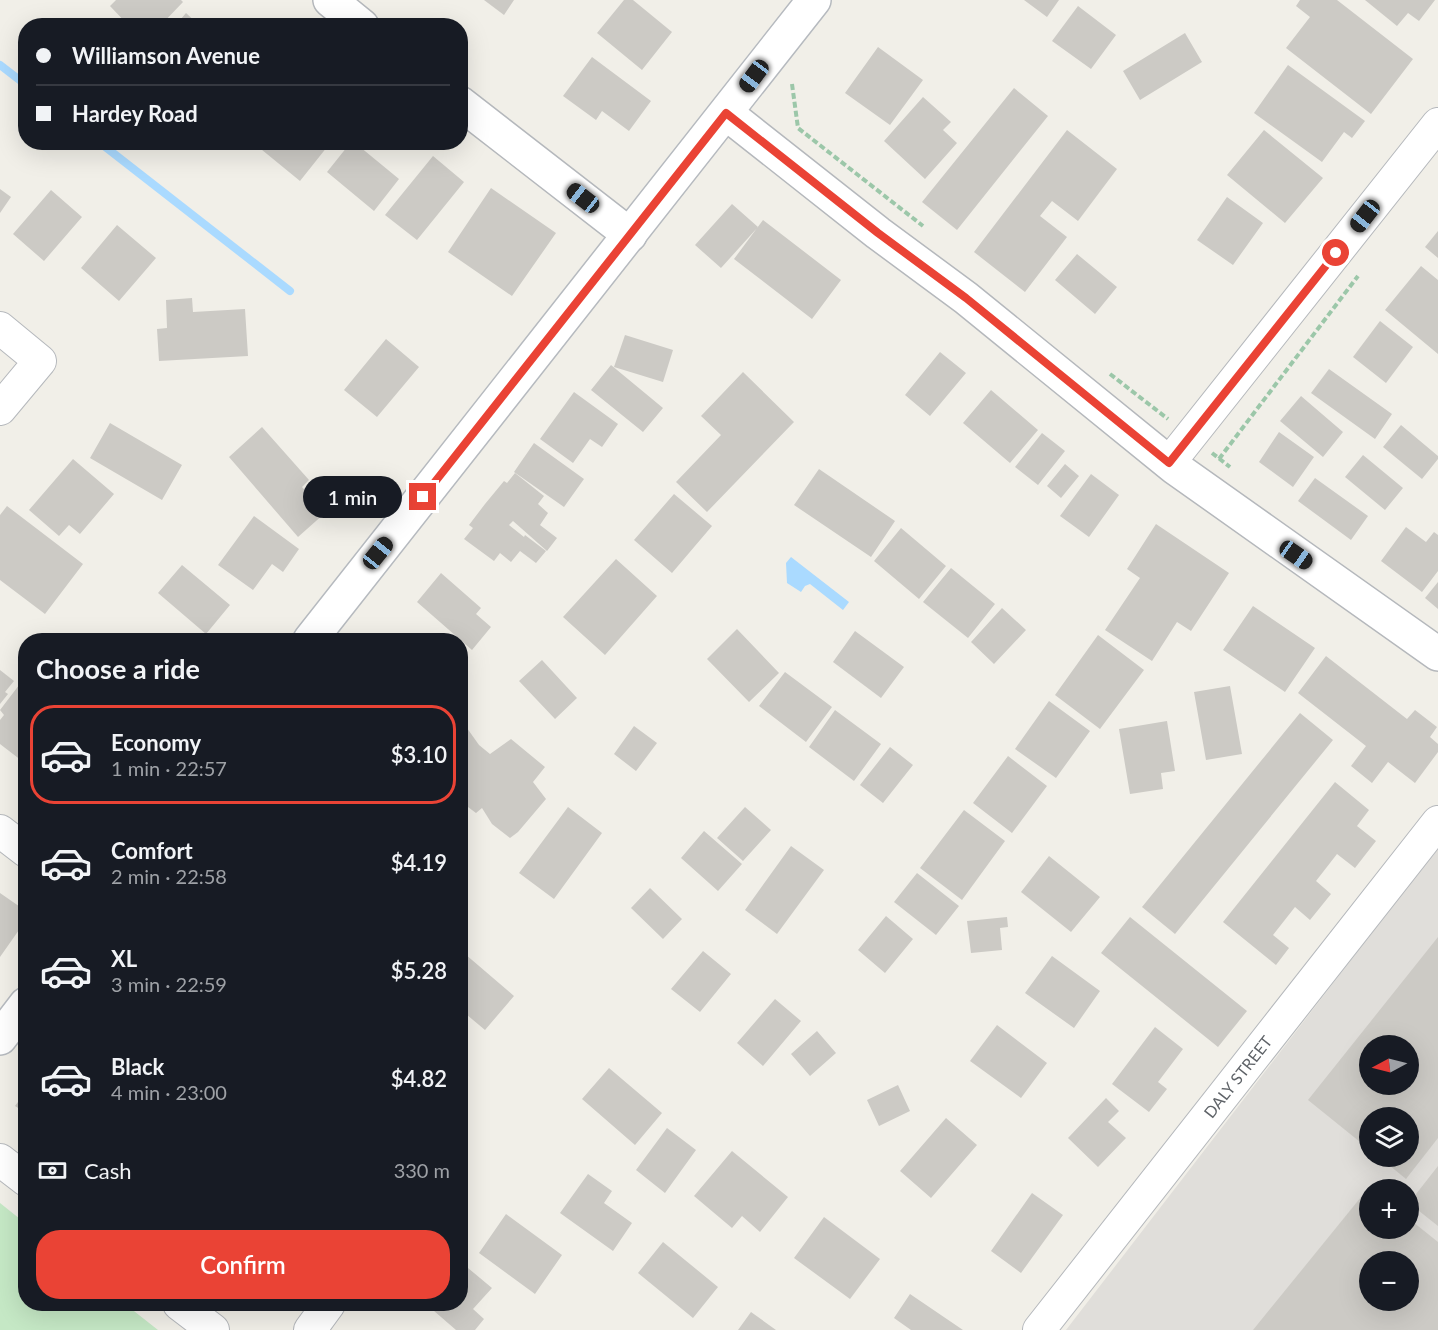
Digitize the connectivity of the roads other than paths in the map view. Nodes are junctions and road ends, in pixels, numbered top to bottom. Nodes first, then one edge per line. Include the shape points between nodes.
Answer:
1 (330, 0) edge
2 (814, 0) edge
3 (352, 18) edge
4 (468, 109) edge
5 (726, 113) junction
6 (1438, 124) edge
7 (630, 235) junction
8 (0, 328) edge
9 (0, 409) edge
10 (1169, 463) junction
11 (316, 633) edge
12 (1438, 654) edge
13 (1438, 822) edge
14 (0, 831) edge
15 (18, 845) edge
16 (18, 1014) edge
17 (0, 1038) edge
18 (0, 1160) edge
19 (18, 1174) edge
20 (188, 1311) edge
21 (324, 1311) edge
22 (213, 1330) edge
23 (310, 1330) edge
24 (1039, 1330) edge

1 - 3 street
2 - 5 street
4 - 7 street
5 - 7 street
5 - 10 street via 966,298
6 - 10 street
7 - 11 street
8 - 9 street via 40,361
10 - 12 street
13 - 24 street, DALY STREET
14 - 15 street
16 - 17 street
18 - 19 street
20 - 22 street
21 - 23 street

